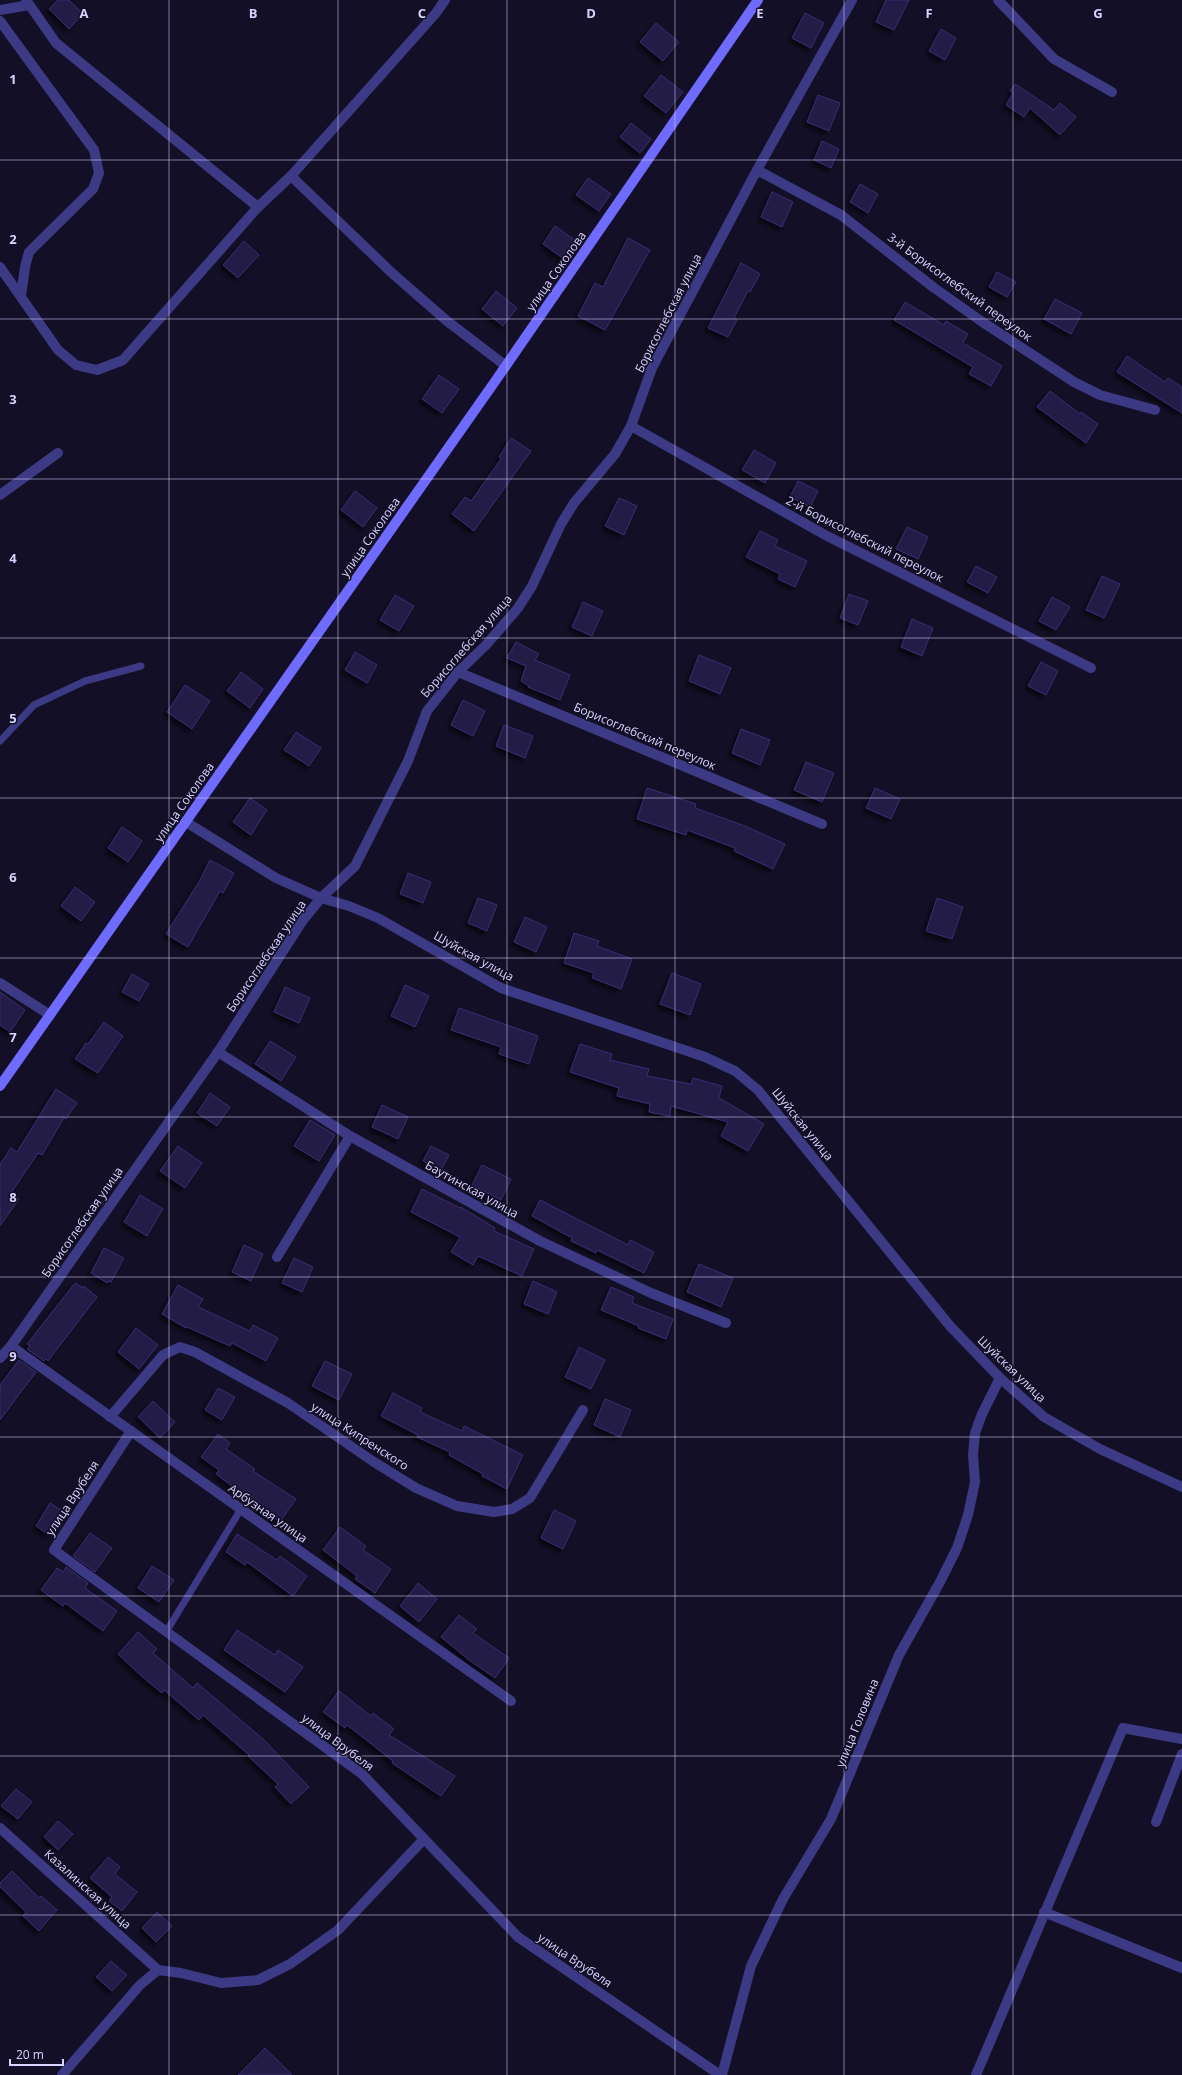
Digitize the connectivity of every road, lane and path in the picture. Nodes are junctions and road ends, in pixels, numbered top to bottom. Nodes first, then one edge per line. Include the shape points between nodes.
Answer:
1 (445, 0) edge
2 (758, 0) edge
3 (852, 0) edge
4 (998, 0) edge
5 (28, 2) edge
6 (0, 10) edge
7 (0, 21) edge
8 (1112, 92) dead end
9 (757, 170) junction
10 (291, 176) junction
11 (258, 207) junction
12 (0, 266) edge
13 (20, 296) junction
14 (506, 366) junction
15 (1155, 410) dead end
16 (631, 426) junction
17 (58, 453) dead end
18 (0, 495) edge
19 (141, 666) dead end
20 (1091, 668) dead end
21 (458, 672) junction
22 (0, 741) edge
23 (186, 822) junction
24 (822, 824) dead end
25 (321, 898) junction
26 (0, 983) edge
27 (50, 1015) junction
28 (218, 1052) junction
29 (0, 1086) edge
30 (350, 1136) junction
31 (277, 1257) dead end
32 (726, 1323) dead end
33 (11, 1346) junction
34 (0, 1358) edge
35 (1000, 1378) junction
36 (583, 1410) dead end
37 (110, 1417) junction
38 (131, 1431) junction
39 (1182, 1487) edge
40 (241, 1509) junction
41 (166, 1632) junction
42 (511, 1701) dead end
43 (1182, 1739) edge
44 (1182, 1754) edge
45 (1156, 1822) dead end
46 (0, 1828) edge
47 (424, 1839) junction
48 (1044, 1912) junction
49 (1182, 1968) edge
50 (158, 1970) junction
51 (62, 2075) edge
52 (721, 2075) edge
53 (976, 2075) edge

1 - 10 street
2 - 14 main road, улица Соколова
3 - 9 street, Борисоглебская улица
4 - 8 street via 1054,59
5 - 6 street
5 - 11 street via 56,43
7 - 13 street via 94,150 99,173 93,188 29,252
9 - 15 street, 3-й Борисоглебский переулок via 841,215 975,317 1074,382 1100,395
9 - 16 street, Борисоглебская улица via 652,368
10 - 11 street
10 - 14 street via 392,273 447,321
11 - 13 street via 123,360 97,370 76,365 58,350
12 - 13 street
14 - 23 main road, улица Соколова
16 - 20 street, 2-й Борисоглебский переулок via 827,536
16 - 21 street, Борисоглебская улица via 615,454 574,503 518,608
17 - 18 street
19 - 22 lane via 85,681 34,705
21 - 24 street, Борисоглебский переулок
21 - 25 street, Борисоглебская улица via 427,711 408,760 354,866
23 - 25 street, Шуйская улица via 276,878
23 - 27 main road, улица Соколова
25 - 28 street, Борисоглебская улица via 303,920
25 - 35 street, Шуйская улица via 378,918 501,988 705,1057 735,1071 758,1090 950,1326
26 - 27 street
27 - 29 main road, улица Соколова
28 - 30 street, Баутинская улица
28 - 33 street, Борисоглебская улица
30 - 31 street
30 - 32 street, Баутинская улица via 540,1241 601,1271
33 - 34 street, Борисоглебская улица
33 - 37 street, Арбузная улица
35 - 39 street, Шуйская улица via 1044,1417 1100,1449
35 - 52 street, улица Головина via 982,1414 976,1433 973,1455 975,1482 957,1548 899,1655 831,1819 783,1900 751,1966
36 - 37 street, улица Кипренского via 530,1498 512,1509 494,1512 457,1506 416,1488 288,1403 195,1352 180,1348 163,1355
37 - 38 street, Арбузная улица
38 - 40 street, Арбузная улица
38 - 41 street, улица Врубеля via 54,1550
40 - 41 lane
40 - 42 street, Арбузная улица
41 - 47 street, улица Врубеля via 362,1774
43 - 48 street via 1123,1728
44 - 45 street
46 - 50 street, Казалинская улица
47 - 50 street via 338,1930 290,1964 258,1980 221,1983 181,1972
47 - 52 street, улица Врубеля via 518,1937
48 - 49 street
48 - 53 street
50 - 51 street via 140,1985

